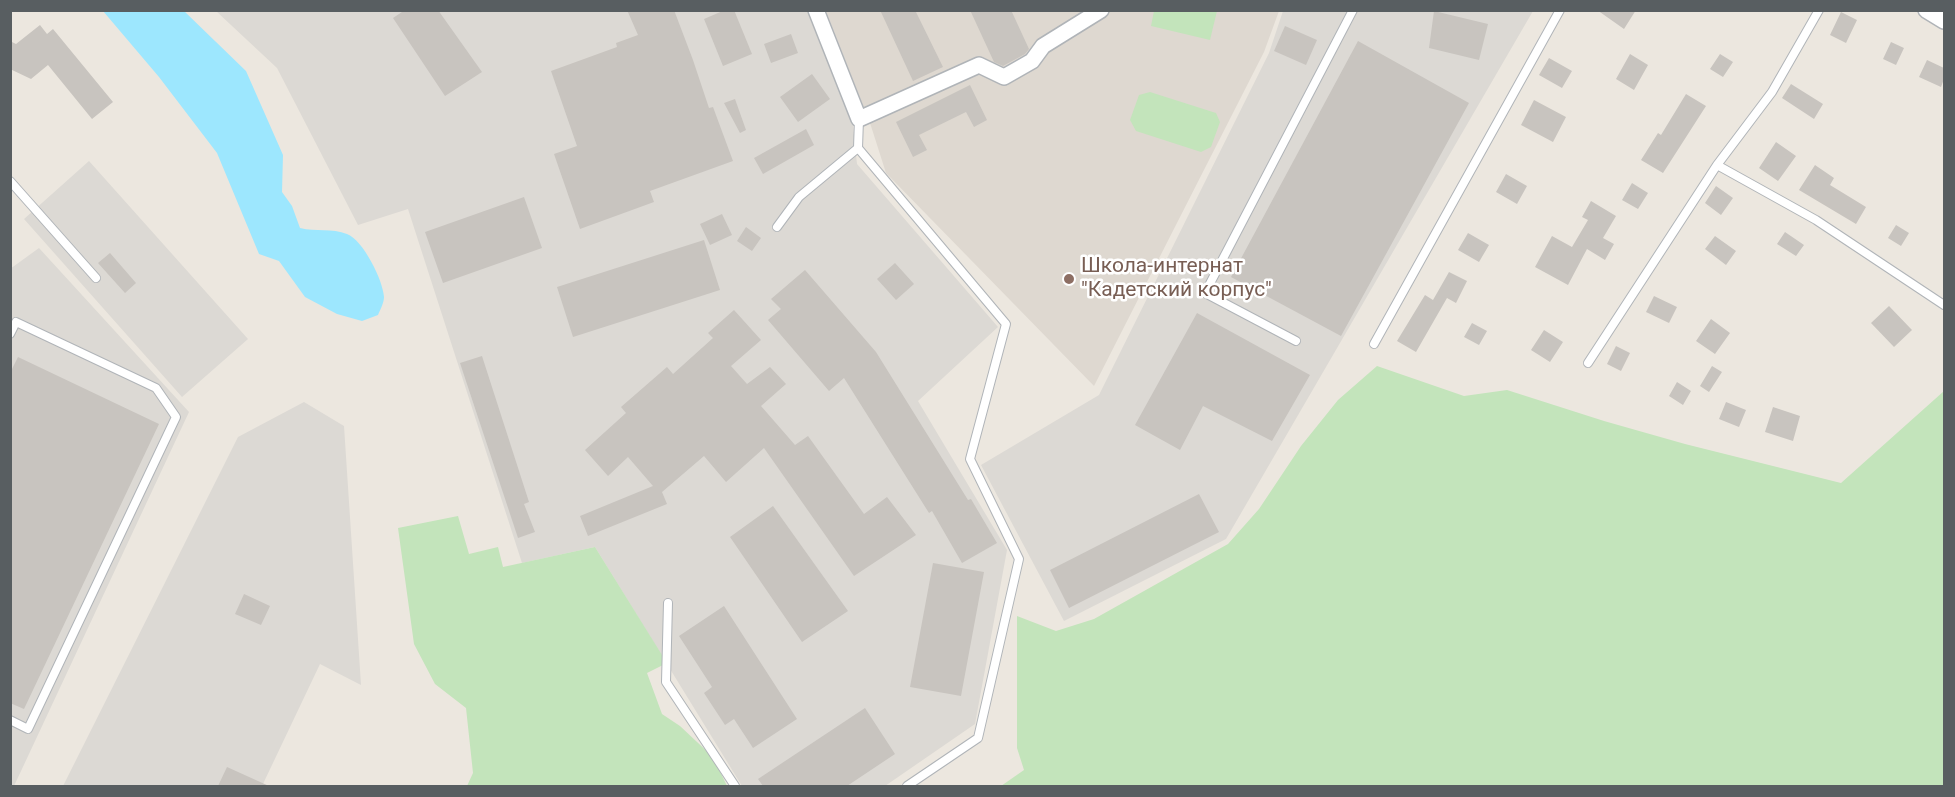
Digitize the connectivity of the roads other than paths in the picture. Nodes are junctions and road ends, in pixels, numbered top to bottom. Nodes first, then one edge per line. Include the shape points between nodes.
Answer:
1 (816, 10) edge
2 (1101, 10) edge
3 (1353, 10) edge
4 (1560, 10) edge
5 (1819, 10) edge
6 (1926, 10) edge
7 (1944, 21) edge
8 (859, 119) junction
9 (858, 148) junction
10 (1717, 165) junction
11 (10, 181) edge
12 (777, 227) dead end
13 (96, 278) dead end
14 (1944, 305) edge
15 (10, 334) edge
16 (1296, 341) dead end
17 (1374, 344) dead end
18 (1588, 363) dead end
19 (668, 603) dead end
20 (10, 720) edge
21 (735, 786) edge
22 (906, 786) edge

1 - 8 street
2 - 8 street via 1043,46 1032,61 1004,77 979,65
3 - 16 lane via 1204,293
4 - 17 lane
5 - 10 lane via 1772,92
6 - 7 street
8 - 9 lane
9 - 12 lane via 799,196
9 - 22 lane via 1006,324 970,459 1019,559 978,738
10 - 14 lane via 1816,220
10 - 18 lane
11 - 13 lane
15 - 20 lane via 16,322 156,388 176,417 28,729
19 - 21 lane via 666,682

